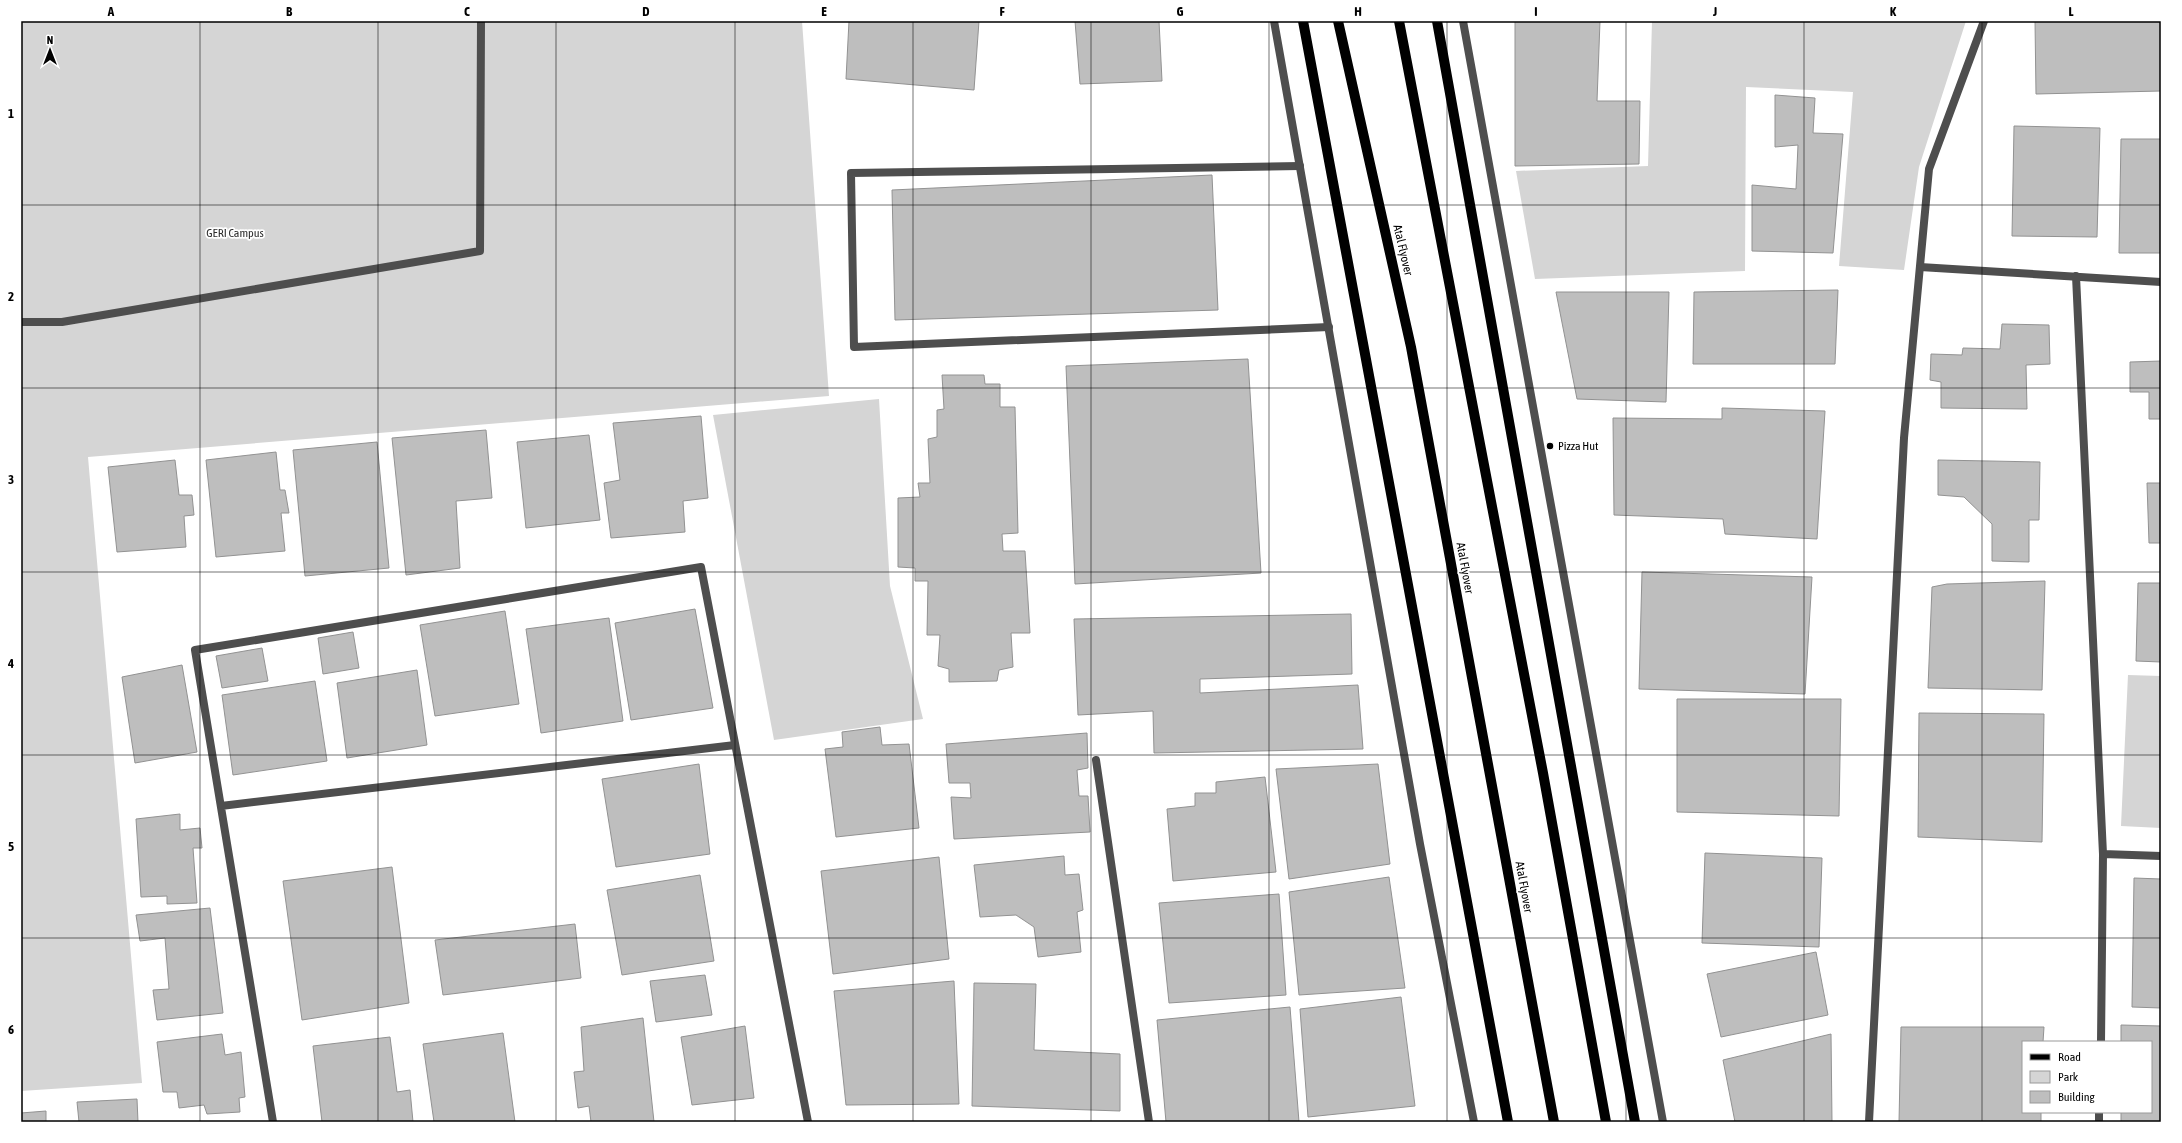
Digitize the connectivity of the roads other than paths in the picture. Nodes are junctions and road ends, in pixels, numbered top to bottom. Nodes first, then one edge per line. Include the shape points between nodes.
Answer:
1 (481, 21) edge
2 (1274, 21) edge
3 (1303, 21) edge
4 (1338, 21) edge
5 (1400, 21) edge
6 (1437, 21) edge
7 (1463, 21) edge
8 (1984, 21) edge
9 (1300, 166) junction
10 (1920, 267) junction
11 (2076, 276) junction
12 (2161, 282) edge
13 (21, 322) edge
14 (1329, 327) junction
15 (735, 745) junction
16 (1096, 760) dead end
17 (221, 806) junction
18 (2103, 854) junction
19 (2161, 856) edge
20 (2100, 1041) edge
21 (273, 1122) edge
22 (808, 1122) edge
23 (1149, 1122) edge
24 (1474, 1122) edge
25 (1508, 1122) edge
26 (1554, 1122) edge
27 (1606, 1122) edge
28 (1635, 1122) edge
29 (1663, 1122) edge
30 (1869, 1122) edge

1 - 13 street via 480,251 62,322
2 - 9 street
3 - 25 main road
4 - 26 main road, Atal Flyover via 1411,347
5 - 27 main road via 1540,758
6 - 28 main road
7 - 29 street
8 - 10 street via 1929,169
9 - 14 street
9 - 14 street via 851,173 854,347
10 - 11 street
10 - 30 street via 1904,438
11 - 12 street
11 - 18 street
14 - 24 street via 1420,844
15 - 17 street
15 - 17 street via 701,567 195,650
15 - 22 street
16 - 23 street
17 - 21 street
18 - 19 street
18 - 20 street

